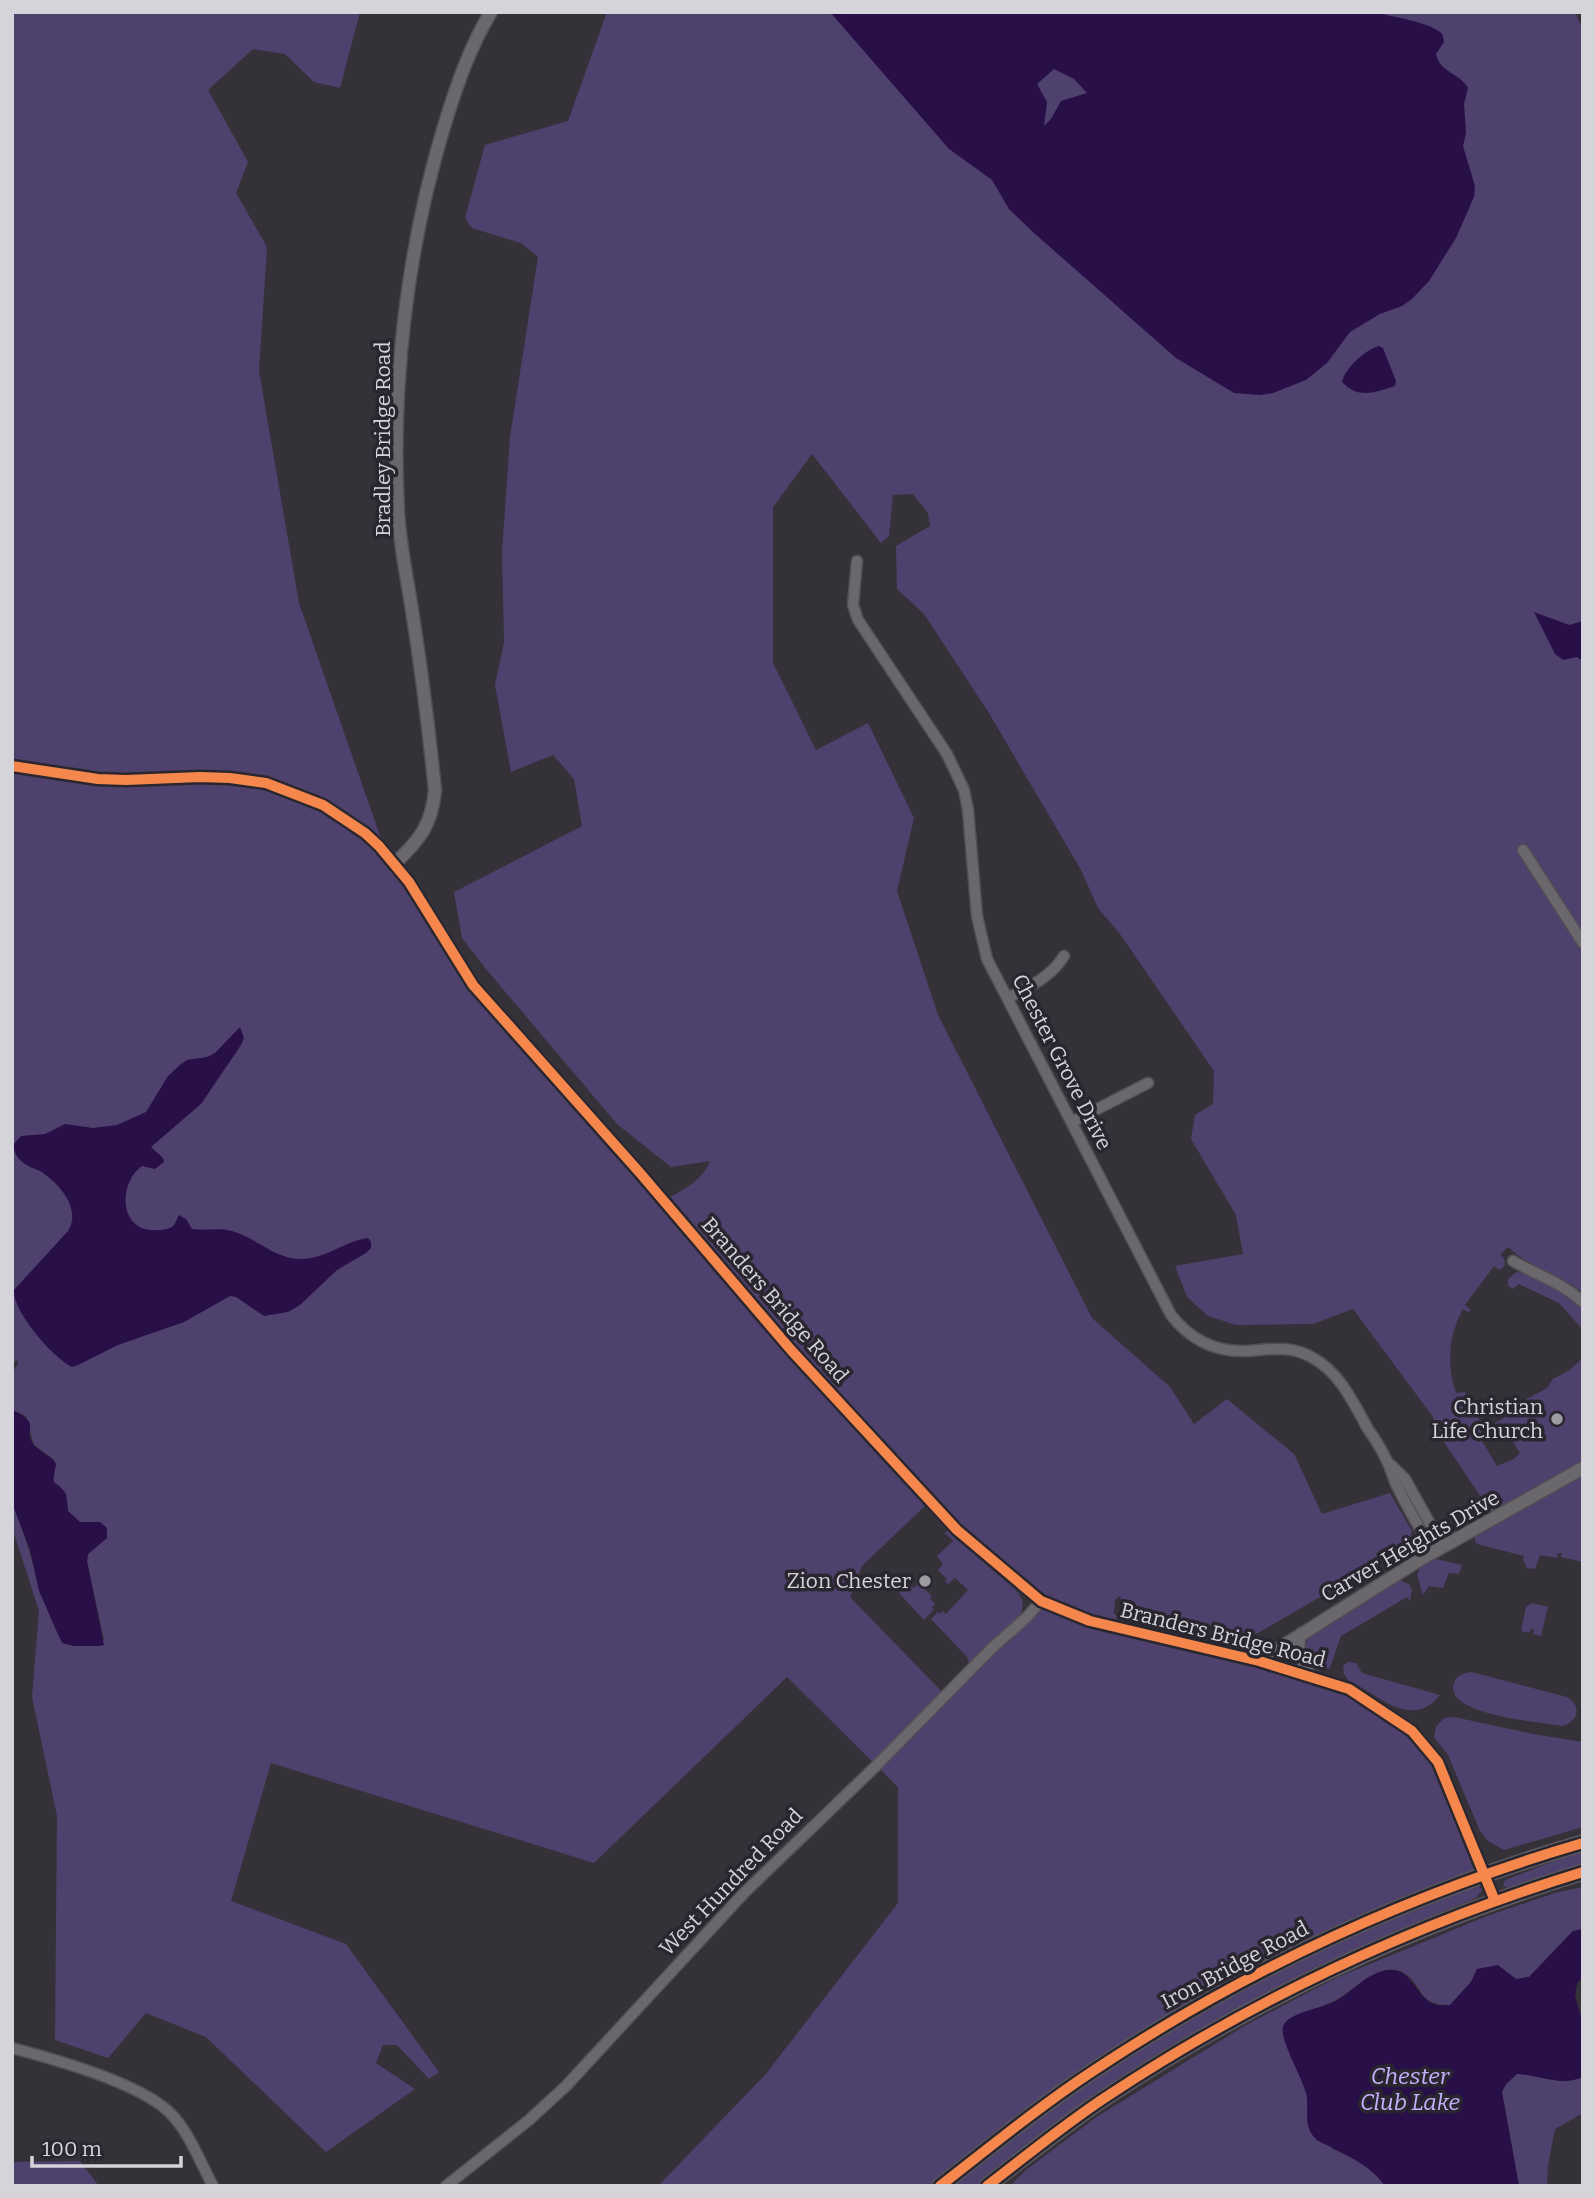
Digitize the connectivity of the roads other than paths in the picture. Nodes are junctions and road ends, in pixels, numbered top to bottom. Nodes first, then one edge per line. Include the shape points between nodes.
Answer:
1 (491, 12) edge
2 (857, 561) dead end
3 (12, 766) edge
4 (1522, 850) dead end
5 (394, 864) junction
6 (1583, 943) edge
7 (1064, 956) dead end
8 (1007, 998) junction
9 (1148, 1083) dead end
10 (1072, 1122) junction
11 (1513, 1261) dead end
12 (1583, 1302) edge
13 (1583, 1468) edge
14 (1438, 1550) junction
15 (1041, 1601) junction
16 (1301, 1633) junction
17 (1259, 1661) junction
18 (1314, 1678) junction
19 (1583, 1843) edge
20 (1583, 1872) edge
21 (1485, 1873) junction
22 (1495, 1901) junction
23 (12, 2048) edge
24 (213, 2186) edge
25 (446, 2186) edge
26 (940, 2186) edge
27 (987, 2186) edge

1 - 5 street, Bradley Bridge Road via 450,106 437,152 403,325 398,510 435,790 426,829
2 - 8 street, Chester Grove Drive via 853,605 858,620 947,754 964,790 980,934
3 - 5 street, Branders Bridge Road via 98,779 200,777 266,783 306,797 346,819
4 - 6 street
5 - 15 street, Branders Bridge Road via 473,985 791,1350 957,1530
7 - 8 street via 1046,978
8 - 10 street, Chester Grove Drive
9 - 10 street
10 - 14 street, Chester Grove Drive via 1179,1326 1212,1347 1278,1347 1324,1365 1346,1390 1387,1461 1395,1484
11 - 12 street via 1560,1283
13 - 14 street, Carver Heights Drive
14 - 16 street, Carver Heights Drive
15 - 17 street, Branders Bridge Road via 1090,1621
15 - 25 street, West Hundred Road via 744,1893 566,2086
16 - 17 street, Carver Heights Drive
16 - 18 street via 1301,1664
17 - 18 street, Branders Bridge Road
18 - 21 street, Branders Bridge Road via 1349,1689 1412,1731 1438,1762
19 - 21 main road, Iron Bridge Road
20 - 22 main road
21 - 22 street, Branders Bridge Road
21 - 26 main road, Iron Bridge Road via 1327,1937 1209,1998 1091,2072
22 - 27 main road via 1359,1955 1215,2029 1104,2098
23 - 24 street via 137,2090 156,2101 180,2126

